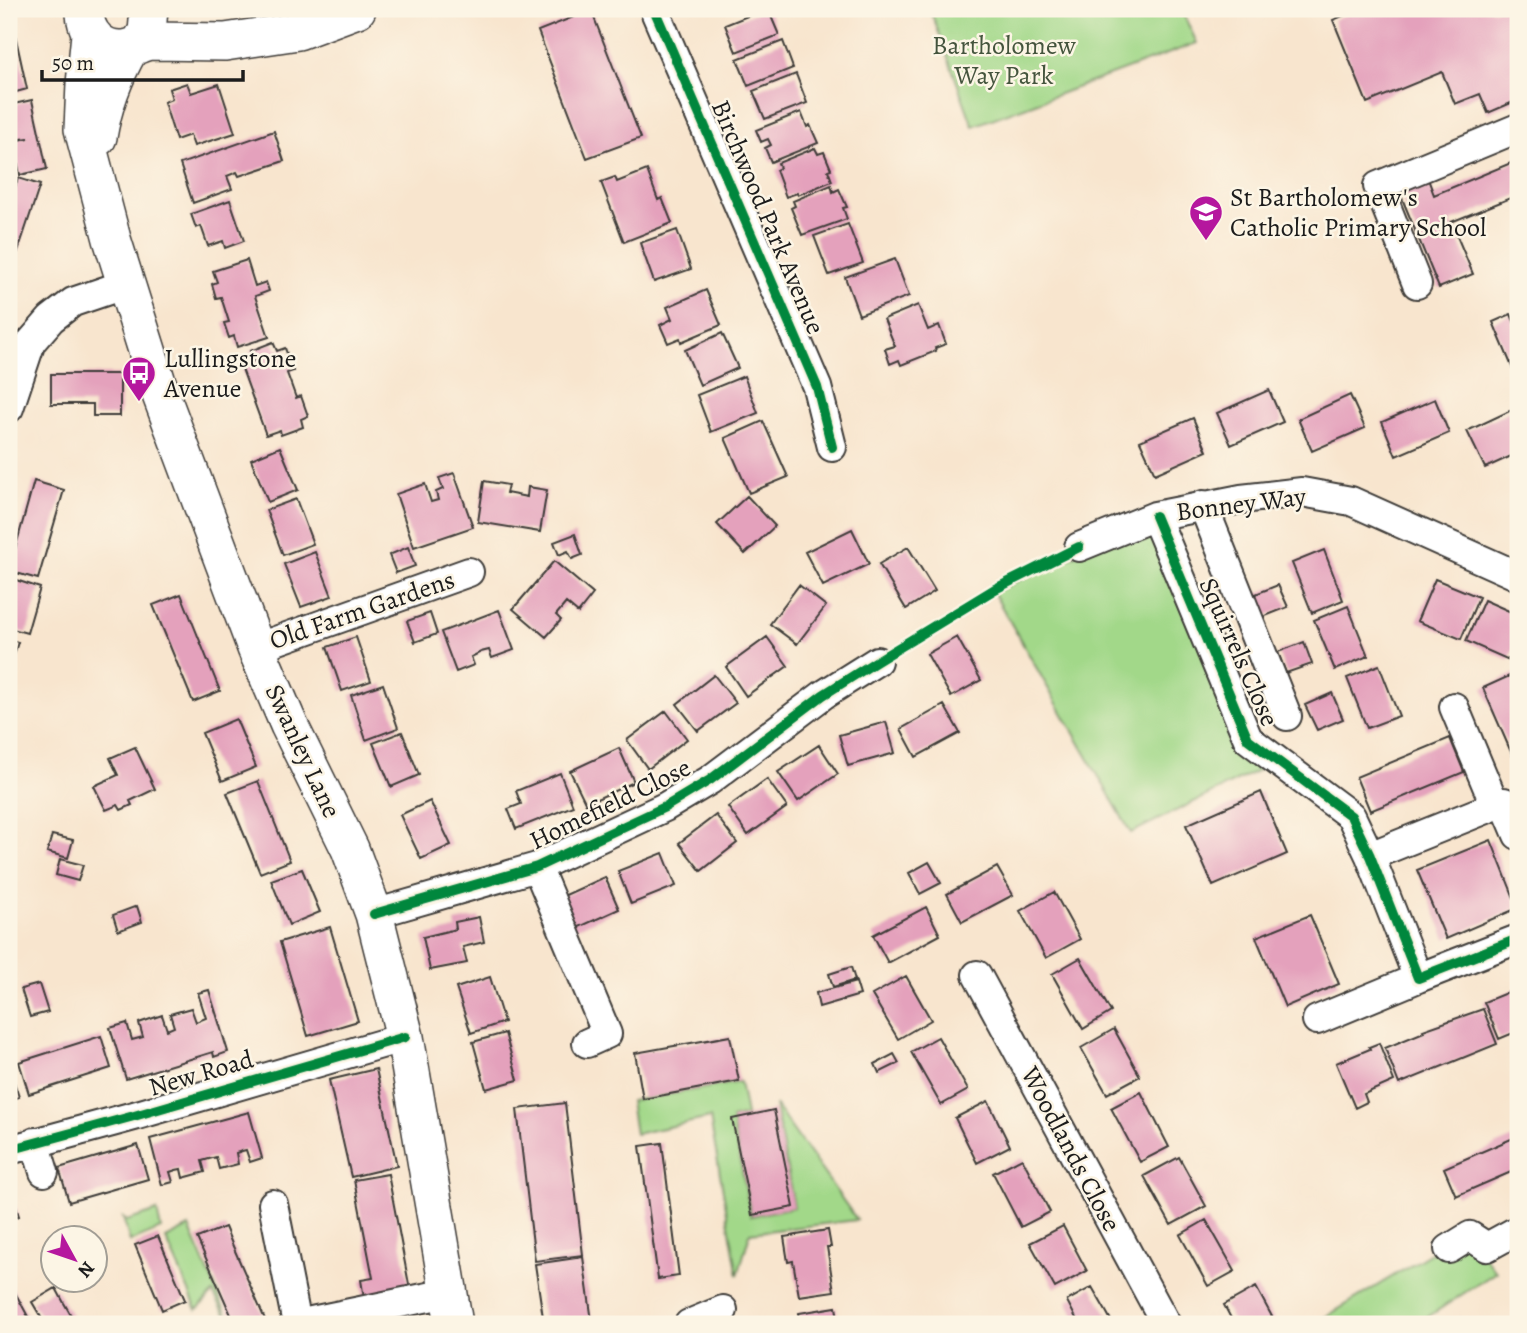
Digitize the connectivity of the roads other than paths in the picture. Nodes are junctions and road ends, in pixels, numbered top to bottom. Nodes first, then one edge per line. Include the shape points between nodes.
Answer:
1 (358, 9) edge
2 (654, 9) edge
3 (85, 19) edge
4 (139, 33) edge
5 (1518, 128) edge
6 (99, 191) junction
7 (126, 284) junction
8 (1417, 284) dead end
9 (9, 408) edge
10 (832, 447) dead end
11 (1203, 505) junction
12 (1155, 516) junction
13 (1079, 547) dead end
14 (469, 572) dead end
15 (1518, 576) edge
16 (256, 648) junction
17 (877, 661) dead end
18 (1454, 707) dead end
19 (1287, 716) dead end
20 (1495, 805) junction
21 (1518, 835) edge
22 (1370, 856) junction
23 (537, 867) junction
24 (374, 914) junction
25 (1518, 939) edge
26 (977, 975) dead end
27 (1418, 978) junction
28 (1317, 1020) dead end
29 (405, 1037) junction
30 (587, 1043) dead end
31 (22, 1146) edge
32 (44, 1172) dead end
33 (273, 1204) dead end
34 (1518, 1230) edge
35 (1449, 1249) dead end
36 (451, 1309) edge
37 (723, 1310) dead end
38 (689, 1324) edge
39 (1166, 1324) edge

1 - 4 main road via 298,31 225,42
2 - 10 street, Birchwood Park Avenue via 817,387
3 - 4 main road via 99,43 110,48
3 - 6 main road, Swanley Lane via 83,129
4 - 6 main road, Swanley Lane via 116,72 101,115
5 - 8 street via 1378,186
6 - 7 main road, Swanley Lane
7 - 9 street via 73,302 51,319 31,342
7 - 16 main road, Swanley Lane via 161,395
11 - 12 street, Bonney Way
11 - 15 street, Bonney Way via 1302,492 1351,500
11 - 19 street
12 - 13 street, Bonney Way
12 - 22 street, Squirrels Close via 1248,739 1351,816
14 - 16 street, Old Farm Gardens
16 - 24 main road, Swanley Lane via 349,849
17 - 23 street, Homefield Close via 823,695 710,780 665,807
18 - 20 street
20 - 21 street via 1504,802
20 - 22 street
22 - 27 street, Squirrels Close
23 - 24 street, Homefield Close
23 - 30 street via 607,1034
24 - 29 main road, Swanley Lane
25 - 27 street
26 - 39 street, Woodlands Close
27 - 28 street
29 - 31 street, New Road
29 - 36 main road, Swanley Lane
31 - 32 street, New Road
33 - 36 street via 297,1324
34 - 35 street via 1487,1247 1471,1236
37 - 38 street

